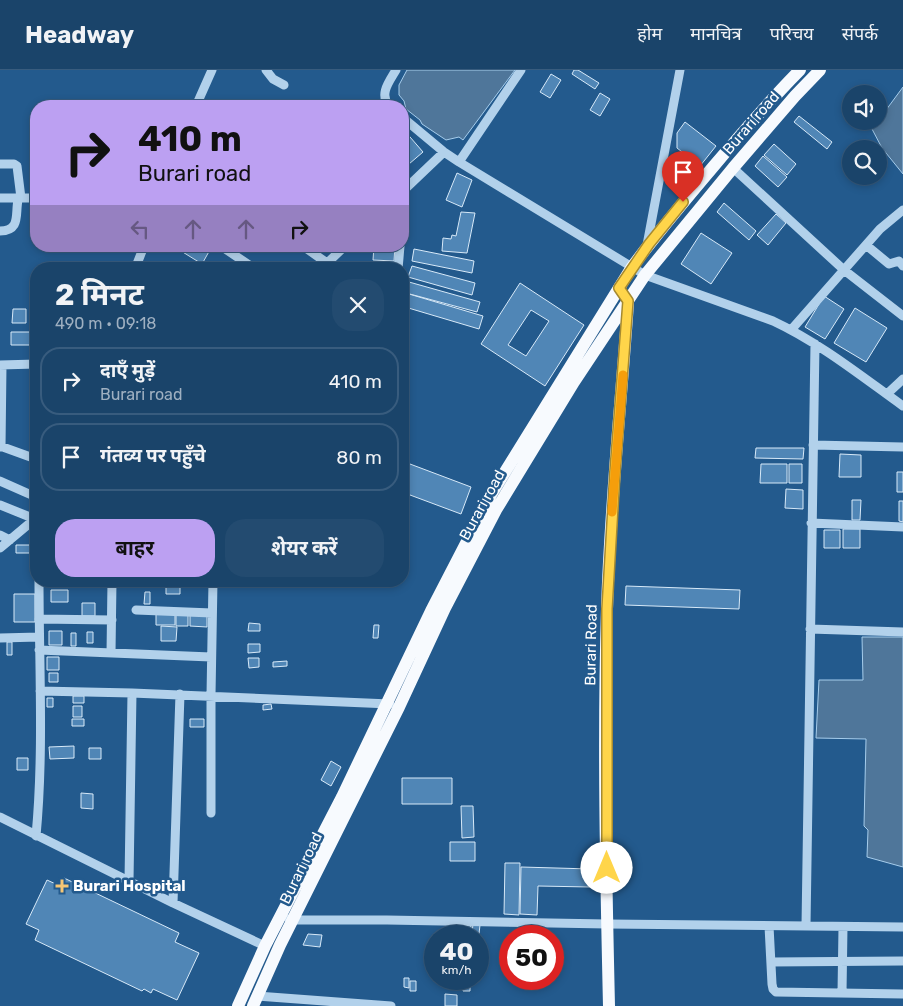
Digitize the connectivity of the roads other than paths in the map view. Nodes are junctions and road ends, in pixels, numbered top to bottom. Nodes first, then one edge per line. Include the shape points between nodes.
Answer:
1 (212, 70) edge
2 (266, 70) edge
3 (396, 70) edge
4 (521, 70) edge
5 (680, 70) edge
6 (800, 70) edge
7 (820, 70) edge
8 (284, 85) dead end
9 (199, 100) edge
10 (385, 100) edge
11 (409, 123) edge
12 (444, 152) junction
13 (459, 162) junction
14 (0, 164) edge
15 (733, 168) junction
16 (409, 185) edge
17 (0, 198) edge
18 (21, 198) junction
19 (30, 198) edge
20 (903, 210) edge
21 (0, 231) edge
22 (866, 245) junction
23 (647, 247) junction
24 (230, 252) edge
25 (309, 252) edge
26 (339, 252) edge
27 (245, 262) edge
28 (320, 262) edge
29 (328, 262) edge
30 (903, 266) edge
31 (632, 267) junction
32 (844, 270) junction
33 (645, 275) junction
34 (619, 288) junction
35 (628, 301) junction
36 (903, 316) edge
37 (791, 330) junction
38 (815, 344) junction
39 (30, 364) edge
40 (1, 365) edge
41 (903, 379) edge
42 (887, 394) junction
43 (903, 406) edge
44 (813, 445) junction
45 (1, 446) edge
46 (903, 447) edge
47 (30, 457) edge
48 (0, 481) edge
49 (30, 494) edge
50 (0, 505) edge
51 (30, 517) edge
52 (30, 523) edge
53 (812, 523) junction
54 (903, 527) edge
55 (0, 535) edge
56 (10, 540) junction
57 (0, 548) edge
58 (39, 587) edge
59 (112, 587) edge
60 (213, 587) edge
61 (136, 610) dead end
62 (212, 613) junction
63 (39, 619) junction
64 (112, 620) junction
65 (810, 630) junction
66 (903, 632) edge
67 (39, 637) junction
68 (0, 638) edge
69 (39, 650) junction
70 (112, 653) junction
71 (212, 657) junction
72 (40, 691) junction
73 (132, 692) junction
74 (180, 694) junction
75 (211, 695) junction
76 (393, 705) junction
77 (211, 813) dead end
78 (0, 818) edge
79 (36, 836) junction
80 (129, 881) junction
81 (173, 903) junction
82 (280, 916) junction
83 (293, 920) junction
84 (607, 924) junction
85 (769, 926) junction
86 (806, 926) junction
87 (842, 926) junction
88 (903, 927) edge
89 (265, 946) junction
90 (843, 961) junction
91 (903, 961) edge
92 (771, 962) junction
93 (842, 993) junction
94 (903, 994) edge
95 (255, 1001) edge
96 (238, 1006) edge
97 (391, 1006) edge
98 (609, 1006) edge

1 - 9 street
2 - 8 street
3 - 10 street via 384,94
4 - 13 street
5 - 23 street
6 - 23 main road, Burari road via 729,148
7 - 15 main road, Burari road
11 - 12 street
12 - 13 street
12 - 16 street
13 - 31 street
14 - 18 street via 18,166
15 - 32 street
15 - 33 main road, Burari road
17 - 18 street
18 - 19 street
18 - 21 street via 13,227
20 - 22 street
22 - 30 street via 889,264 899,261
22 - 32 street
23 - 31 main road, Burari road
24 - 27 street
25 - 28 street
26 - 29 street
31 - 33 street
31 - 34 main road, Burari road
32 - 36 street
32 - 37 street
33 - 35 main road, Burari road
33 - 37 street
34 - 35 main road
34 - 76 main road, Burari road via 492,493 431,610
35 - 76 main road, Burari road via 496,510
35 - 84 main road, Burari Road via 607,609
37 - 38 street
38 - 42 street
38 - 44 street
39 - 40 street
40 - 45 street
41 - 42 street
42 - 43 street
44 - 46 street
44 - 53 street
45 - 47 street
48 - 49 street
50 - 51 street
52 - 56 street
53 - 54 street
53 - 65 street
55 - 56 street
56 - 57 street
58 - 63 street
59 - 64 street
60 - 62 street
61 - 62 street
62 - 71 street
63 - 64 street
63 - 67 street
64 - 70 street
65 - 66 street
65 - 86 street
67 - 68 street
67 - 69 street
69 - 70 street
69 - 72 street
70 - 71 street
71 - 75 street
72 - 73 street
72 - 79 street via 41,774
73 - 74 street
73 - 80 street
74 - 75 street
74 - 81 street
75 - 76 street
75 - 77 street
76 - 82 main road, Burari road
76 - 83 main road, Burari road
78 - 79 street
79 - 80 street
80 - 81 street
81 - 89 street
82 - 83 street
82 - 89 main road, Burari road
83 - 84 street
83 - 95 main road, Burari road
84 - 85 street
84 - 98 main road, Burari Road
85 - 86 street
85 - 92 street
86 - 87 street
87 - 88 street
87 - 90 street
89 - 96 main road, Burari road
90 - 91 street
90 - 92 street
90 - 93 street
92 - 93 street via 773,990 776,992
93 - 94 street
95 - 97 street

